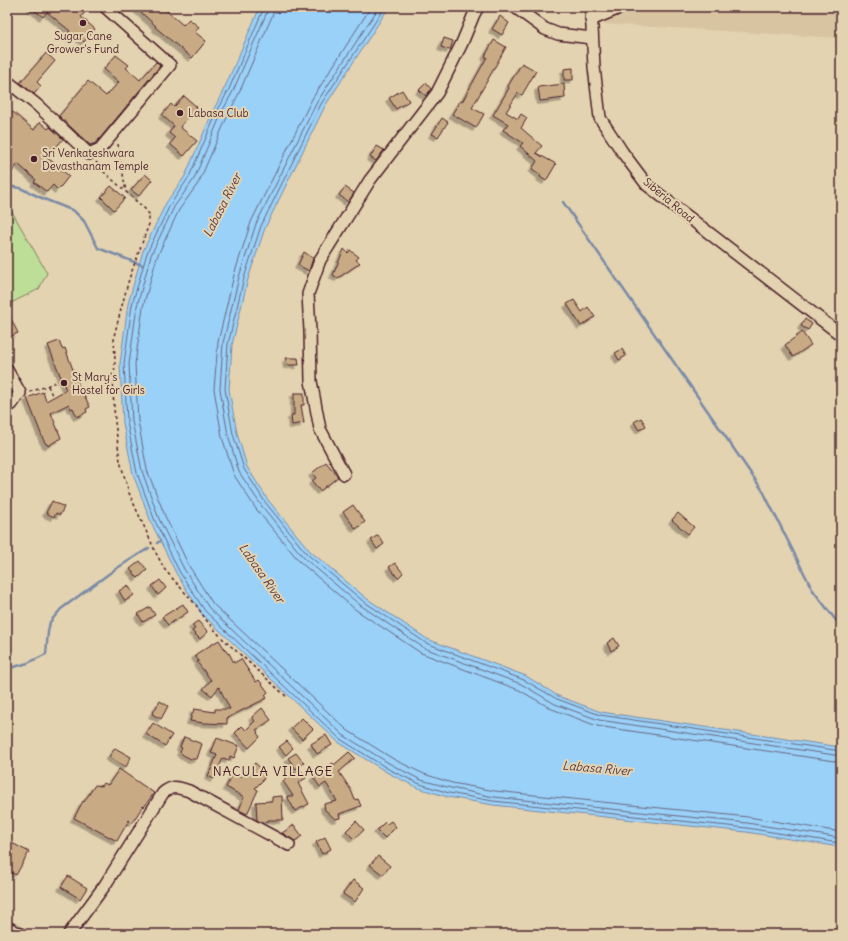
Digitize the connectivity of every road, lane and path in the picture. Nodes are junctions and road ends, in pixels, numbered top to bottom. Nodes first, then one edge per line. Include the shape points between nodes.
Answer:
1 (105, 7) edge
2 (478, 7) edge
3 (514, 7) edge
4 (591, 7) edge
5 (622, 7) edge
6 (591, 20) junction
7 (592, 38) junction
8 (7, 81) edge
9 (115, 130) junction
10 (89, 154) junction
11 (126, 192) junction
12 (841, 336) edge
13 (7, 370) edge
14 (58, 381) dead end
15 (48, 386) junction
16 (20, 393) junction
17 (52, 395) dead end
18 (7, 408) edge
19 (344, 474) dead end
20 (288, 698) dead end
21 (289, 845) dead end
22 (7, 927) edge
23 (20, 934) edge
24 (69, 934) edge

1 - 9 street via 170,65
2 - 19 street via 437,93 370,180 320,260 308,294 311,381 320,429
3 - 7 street via 545,29 558,34
4 - 6 street, Siberia Road
5 - 6 street
6 - 7 street, Siberia Road
7 - 12 street, Siberia Road via 600,118 647,185
8 - 10 street via 37,105
9 - 10 street via 100,149
9 - 11 path
10 - 11 path
11 - 20 path via 149,214 149,224 129,279 114,336 115,422 120,461 129,494 165,570 222,638
13 - 16 street
14 - 15 path
15 - 16 path
15 - 17 path
16 - 18 street
21 - 24 street via 189,791 176,786 168,789 105,885
22 - 23 street

